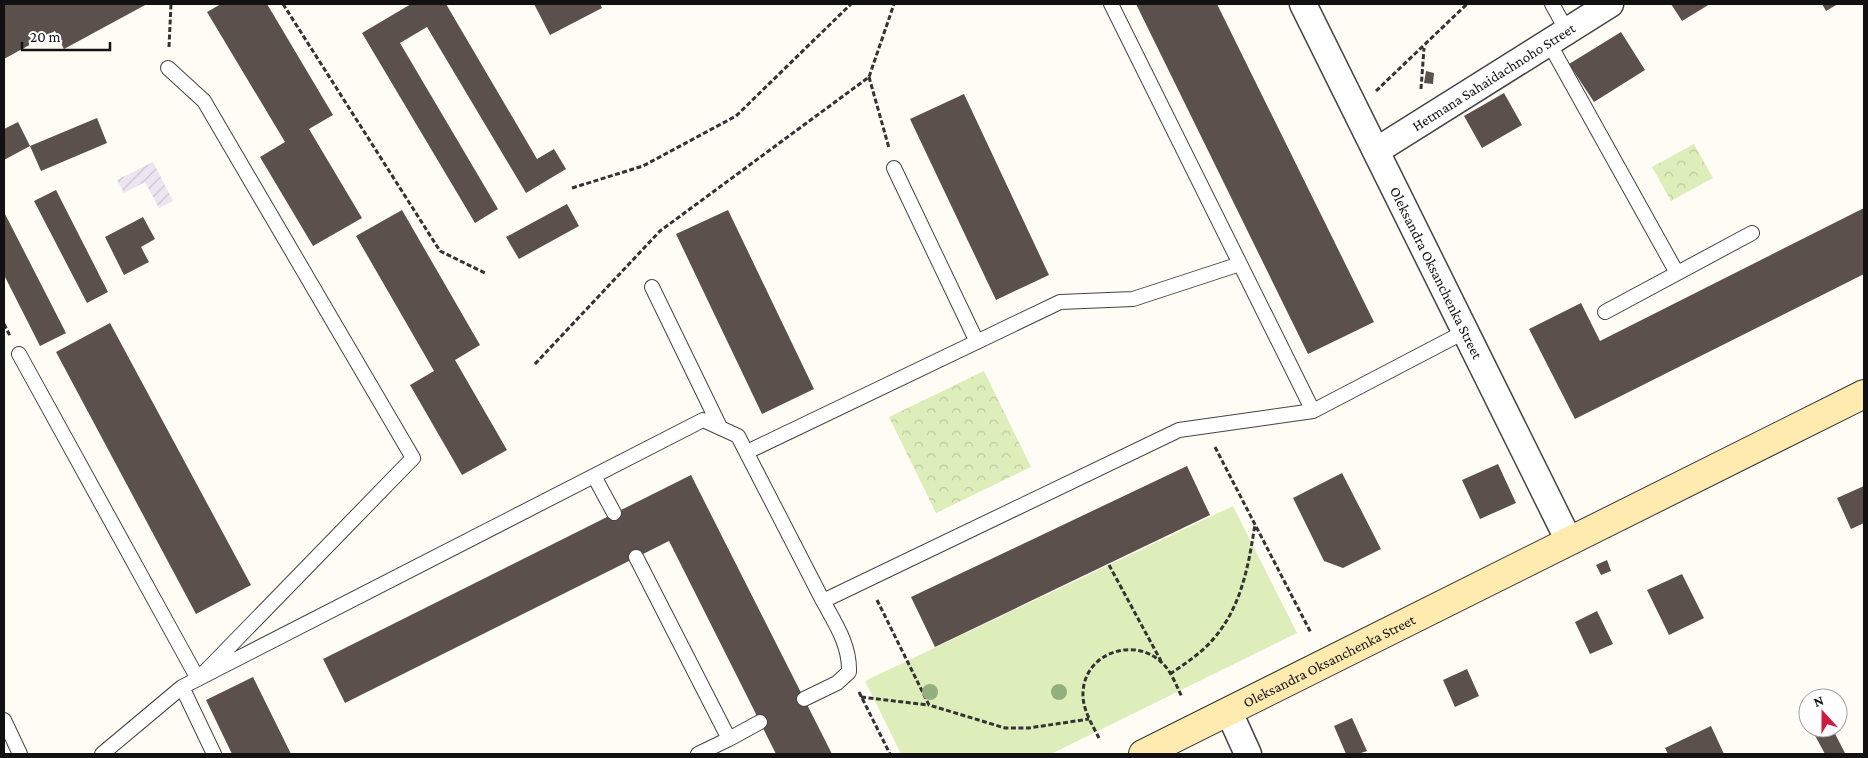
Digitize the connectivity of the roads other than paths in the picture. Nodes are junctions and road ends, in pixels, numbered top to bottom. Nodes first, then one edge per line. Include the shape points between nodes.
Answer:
1 (1111, 4) edge
2 (1306, 4) edge
3 (1552, 4) edge
4 (1610, 4) edge
5 (1558, 37) junction
6 (168, 68) road end
7 (1376, 151) junction
8 (894, 168) road end
9 (1752, 233) dead end
10 (1240, 264) junction
11 (1677, 274) junction
12 (652, 287) dead end
13 (1606, 312) dead end
14 (1466, 331) junction
15 (976, 342) junction
16 (19, 354) dead end
17 (1864, 394) edge
18 (1312, 411) junction
19 (720, 427) junction
20 (747, 452) junction
21 (594, 476) junction
22 (614, 513) dead end
23 (1569, 542) junction
24 (636, 557) dead end
25 (823, 601) junction
26 (198, 679) junction
27 (182, 687) junction
28 (804, 699) dead end
29 (1229, 712) junction
30 (4, 720) edge
31 (760, 722) dead end
32 (729, 738) junction
33 (20, 754) edge
34 (102, 754) edge
35 (214, 754) edge
36 (698, 754) edge
37 (1143, 754) edge
38 (1248, 754) edge

1 - 10 lane
2 - 7 street, Oleksandra Oksanchenka Street
3 - 5 lane
4 - 5 street, Hetmana Sahaidachnoho Street
5 - 7 street, Hetmana Sahaidachnoho Street
5 - 11 lane
6 - 26 lane via 204,101 413,458
7 - 14 street, Oleksandra Oksanchenka Street
8 - 15 lane
9 - 11 lane
10 - 15 lane via 1133,299 1060,302
10 - 18 lane
11 - 13 lane
12 - 19 lane
14 - 18 lane
14 - 23 street, Oleksandra Oksanchenka Street
15 - 20 lane
16 - 26 lane
17 - 23 main road, Oleksandra Oksanchenka Street
18 - 25 lane via 1179,430
19 - 20 lane via 738,436
19 - 21 lane via 704,420
20 - 25 lane
21 - 22 lane
21 - 26 lane
23 - 29 main road, Oleksandra Oksanchenka Street
24 - 32 lane
25 - 28 lane via 846,646 849,672
26 - 27 lane
27 - 34 lane
27 - 35 lane
29 - 37 main road, Oleksandra Oksanchenka Street
29 - 38 street
30 - 33 lane
31 - 32 lane
32 - 36 lane

